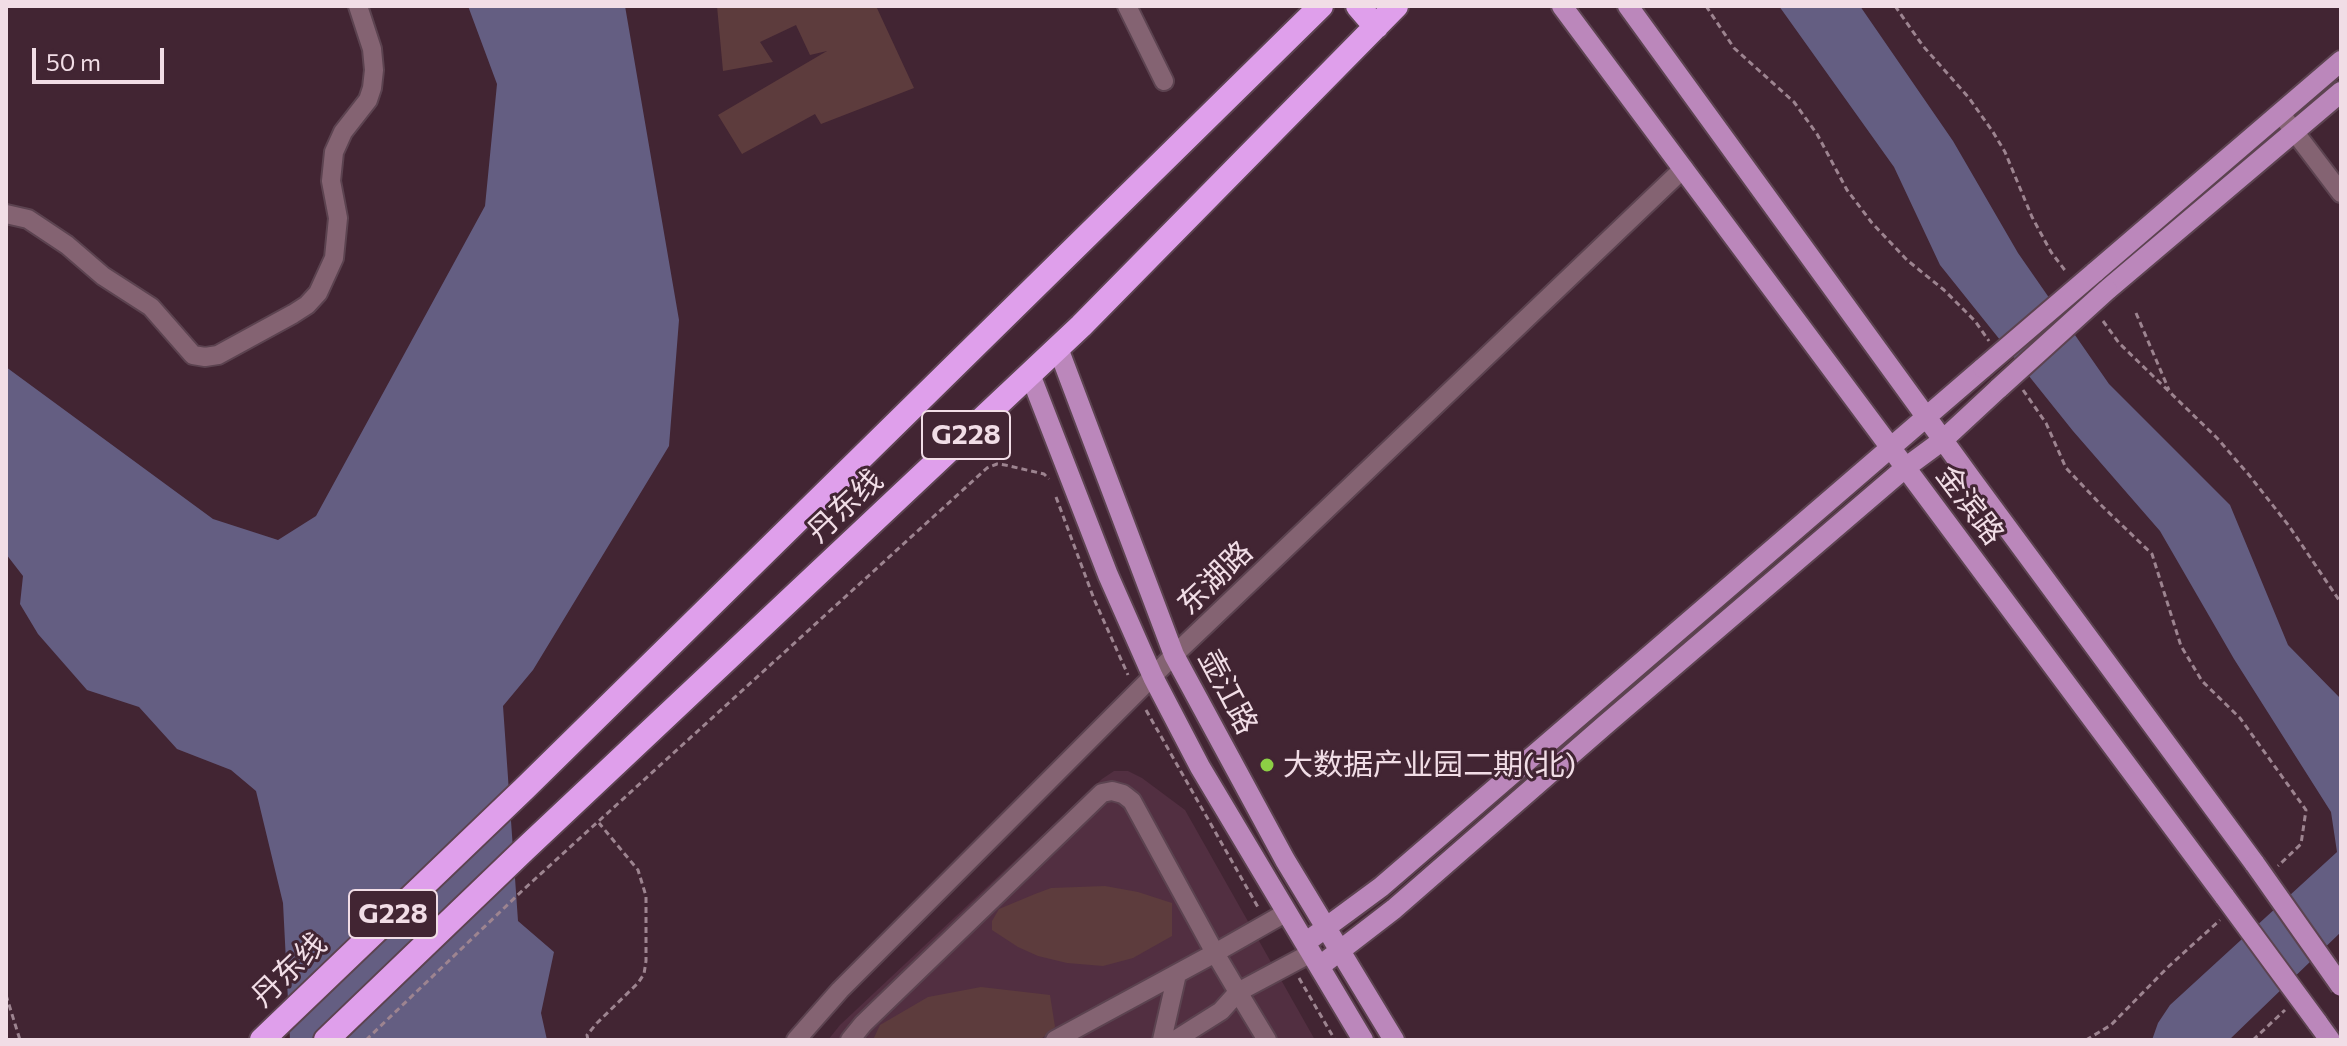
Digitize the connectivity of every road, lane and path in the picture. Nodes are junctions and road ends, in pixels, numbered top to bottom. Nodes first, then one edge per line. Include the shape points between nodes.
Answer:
1 (358, 6) edge
2 (1127, 6) edge
3 (1321, 6) edge
4 (1358, 6) edge
5 (1396, 6) edge
6 (1562, 6) edge
7 (1628, 6) edge
8 (1706, 6) edge
9 (1376, 27) junction
10 (2341, 61) edge
11 (1164, 81) dead end
12 (2341, 92) edge
13 (2281, 114) junction
14 (2295, 131) junction
15 (1684, 168) junction
16 (2341, 193) edge
17 (6, 214) edge
18 (2136, 313) dead end
19 (1993, 347) dead end
20 (1058, 348) junction
21 (1030, 374) junction
22 (2009, 386) junction
23 (2170, 393) dead end
24 (1926, 417) junction
25 (1943, 440) junction
26 (1890, 447) junction
27 (1905, 468) junction
28 (1051, 481) dead end
29 (1055, 494) dead end
30 (1174, 655) junction
31 (1153, 677) junction
32 (1137, 692) junction
33 (599, 823) junction
34 (2262, 869) junction
35 (2226, 905) junction
36 (1287, 912) junction
37 (1267, 923) junction
38 (1326, 927) junction
39 (1341, 952) junction
40 (1215, 953) junction
41 (1312, 954) junction
42 (1291, 964) junction
43 (1177, 974) junction
44 (2341, 986) edge
45 (1238, 992) junction
46 (6, 995) edge
47 (1074, 1034) edge
48 (20, 1040) edge
49 (262, 1040) edge
50 (326, 1040) edge
51 (366, 1040) edge
52 (588, 1040) edge
53 (796, 1040) edge
54 (850, 1040) edge
55 (1055, 1040) edge
56 (1162, 1040) edge
57 (1175, 1040) edge
58 (1267, 1040) edge
59 (1335, 1040) edge
60 (1363, 1040) edge
61 (1394, 1040) edge
62 (2086, 1040) edge
63 (2330, 1040) edge

1 - 17 street via 372,49 372,88 334,152 334,258 318,293 293,314 218,355 193,355 151,307 28,219
2 - 11 street
3 - 49 highway, 丹东线 / G228
4 - 9 highway
5 - 9 highway, 丹东线 / G228
6 - 15 main road, 金滨路
7 - 24 main road, 金滨路
8 - 19 path via 1734,48 1794,102 1872,223 1975,321
9 - 20 highway, 丹东线 / G228
10 - 13 main road
12 - 14 main road
13 - 14 street
13 - 24 main road, bridge
14 - 16 street
14 - 22 main road, bridge via 2107,290
15 - 26 main road, 金滨路
15 - 30 street, 东湖路
18 - 23 path
20 - 21 highway, 丹东线 / G228
20 - 30 main road, 壶江路
21 - 31 main road, 壶江路
21 - 50 highway, 丹东线 / G228
22 - 25 main road
22 - 34 path via 2046,423 2066,468 2152,554 2181,646 2202,681 2240,718 2306,810 2301,844
24 - 25 main road, 金滨路
24 - 26 main road
25 - 27 main road
25 - 34 main road, 金滨路
26 - 27 main road, 金滨路
26 - 38 main road via 1381,887
27 - 35 main road, 金滨路
27 - 39 main road
28 - 33 path via 1044,474 1005,465 987,468
29 - 32 path via 1094,599
30 - 31 street, 东湖路
30 - 38 main road, 壶江路
31 - 32 street, 东湖路
31 - 36 main road, 壶江路
32 - 37 path
32 - 53 street, 东湖路
33 - 51 path
33 - 52 path via 638,870 646,896 646,961 638,983 597,1023
34 - 44 main road, 金滨路, bridge
35 - 62 path via 2111,1025
35 - 63 main road, 金滨路, bridge
36 - 37 street
36 - 41 main road, 壶江路
37 - 40 street
38 - 39 main road, 壶江路
38 - 41 main road
39 - 41 main road
39 - 61 main road, 壶江路
40 - 43 street
40 - 45 street
40 - 54 street via 1132,801 1112,791 1102,793
41 - 42 street
41 - 60 main road, 壶江路
42 - 45 street
42 - 59 path
43 - 47 street
43 - 56 street
45 - 57 street via 1221,1011
45 - 58 street
46 - 48 path
47 - 55 street

